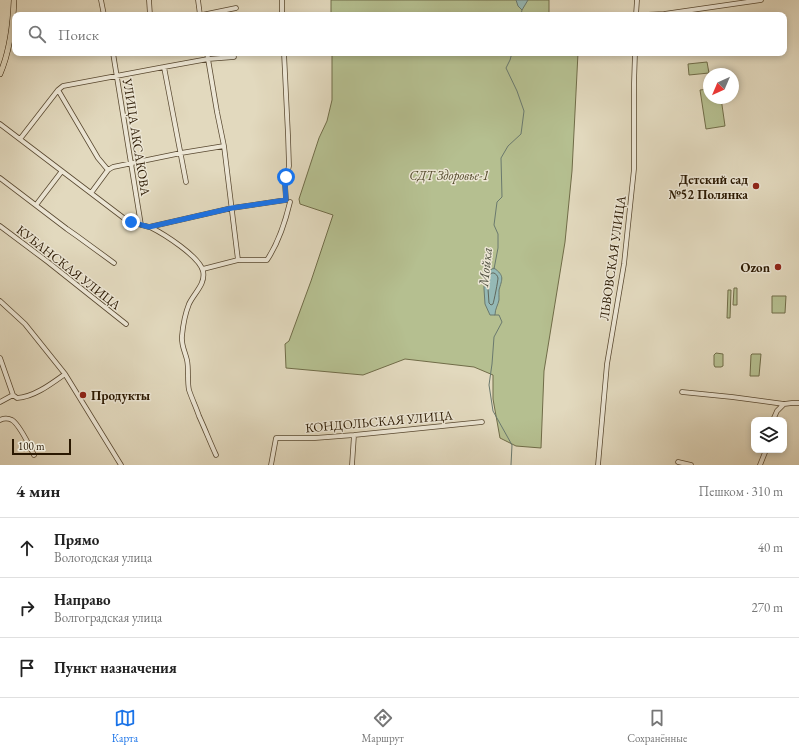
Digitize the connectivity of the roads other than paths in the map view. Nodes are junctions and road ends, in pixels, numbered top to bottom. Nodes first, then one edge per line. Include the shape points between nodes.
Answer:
1 (14, 0) edge
2 (101, 0) edge
3 (148, 0) edge
4 (198, 0) edge
5 (282, 0) edge
6 (636, 0) edge
7 (761, 0) edge
8 (236, 8) dead end
9 (14, 12) edge
10 (103, 12) edge
11 (150, 12) edge
12 (200, 12) edge
13 (216, 12) edge
14 (282, 12) edge
15 (636, 12) edge
16 (678, 12) edge
17 (12, 38) edge
18 (113, 56) edge
19 (207, 56) edge
20 (284, 56) edge
21 (635, 56) edge
22 (234, 57) dead end
23 (208, 60) junction
24 (164, 67) junction
25 (0, 74) edge
26 (116, 76) junction
27 (58, 90) junction
28 (0, 124) edge
29 (20, 139) junction
30 (224, 146) junction
31 (181, 153) junction
32 (131, 164) junction
33 (108, 170) junction
34 (62, 171) junction
35 (0, 178) edge
36 (186, 182) dead end
37 (91, 193) junction
38 (288, 201) junction
39 (36, 205) junction
40 (232, 208) junction
41 (141, 225) junction
42 (0, 226) edge
43 (149, 227) junction
44 (238, 260) junction
45 (114, 263) dead end
46 (203, 269) junction
47 (0, 301) edge
48 (126, 324) dead end
49 (0, 358) edge
50 (65, 374) junction
51 (682, 392) dead end
52 (13, 395) junction
53 (0, 402) edge
54 (799, 403) edge
55 (784, 404) junction
56 (774, 417) edge
57 (0, 420) edge
58 (482, 422) dead end
59 (354, 435) junction
60 (765, 453) edge
61 (34, 455) dead end
62 (216, 455) dead end
63 (678, 462) dead end
64 (121, 465) edge
65 (271, 465) edge
66 (352, 465) edge
67 (598, 465) edge
68 (691, 465) edge
69 (760, 465) edge

1 - 9 main road
2 - 10 street
3 - 11 street
4 - 12 street
5 - 14 street
6 - 15 street
7 - 16 street
8 - 13 street
17 - 25 main road
18 - 26 street, УЛИЦА АКСАКОВА
19 - 23 street
20 - 38 street via 289,166 285,184
21 - 67 street, ЛЬВОВСКАЯ УЛИЦА via 634,169 624,264 607,364
22 - 23 street
23 - 24 street
23 - 30 street
24 - 26 street
24 - 31 street
26 - 27 street via 67,85
26 - 32 street, УЛИЦА АКСАКОВА
27 - 29 street
27 - 33 street via 98,158
28 - 29 street
29 - 34 street
30 - 31 street
30 - 40 street
31 - 32 street
31 - 36 street
32 - 33 street
32 - 41 street, УЛИЦА АКСАКОВА
33 - 37 street
34 - 37 street
34 - 39 street
35 - 39 street
37 - 41 street via 125,219
38 - 40 street
38 - 44 street via 287,217 281,235 267,260
39 - 45 street
40 - 43 street
40 - 44 street
41 - 43 street
42 - 48 street, КУБАНСКАЯ УЛИЦА
43 - 46 street via 182,247
44 - 46 street
46 - 62 street via 202,284 192,298 187,312 182,343 192,398
47 - 50 street via 25,324
49 - 52 street
50 - 52 street via 40,391 18,398
50 - 64 street
51 - 55 street
52 - 53 street
54 - 55 street
55 - 56 street
57 - 61 street via 9,418 16,423
58 - 59 street, КОНДОЛЬСКАЯ УЛИЦА
59 - 65 street, КОНДОЛЬСКАЯ УЛИЦА via 276,438
59 - 66 street
60 - 69 street
63 - 68 street

